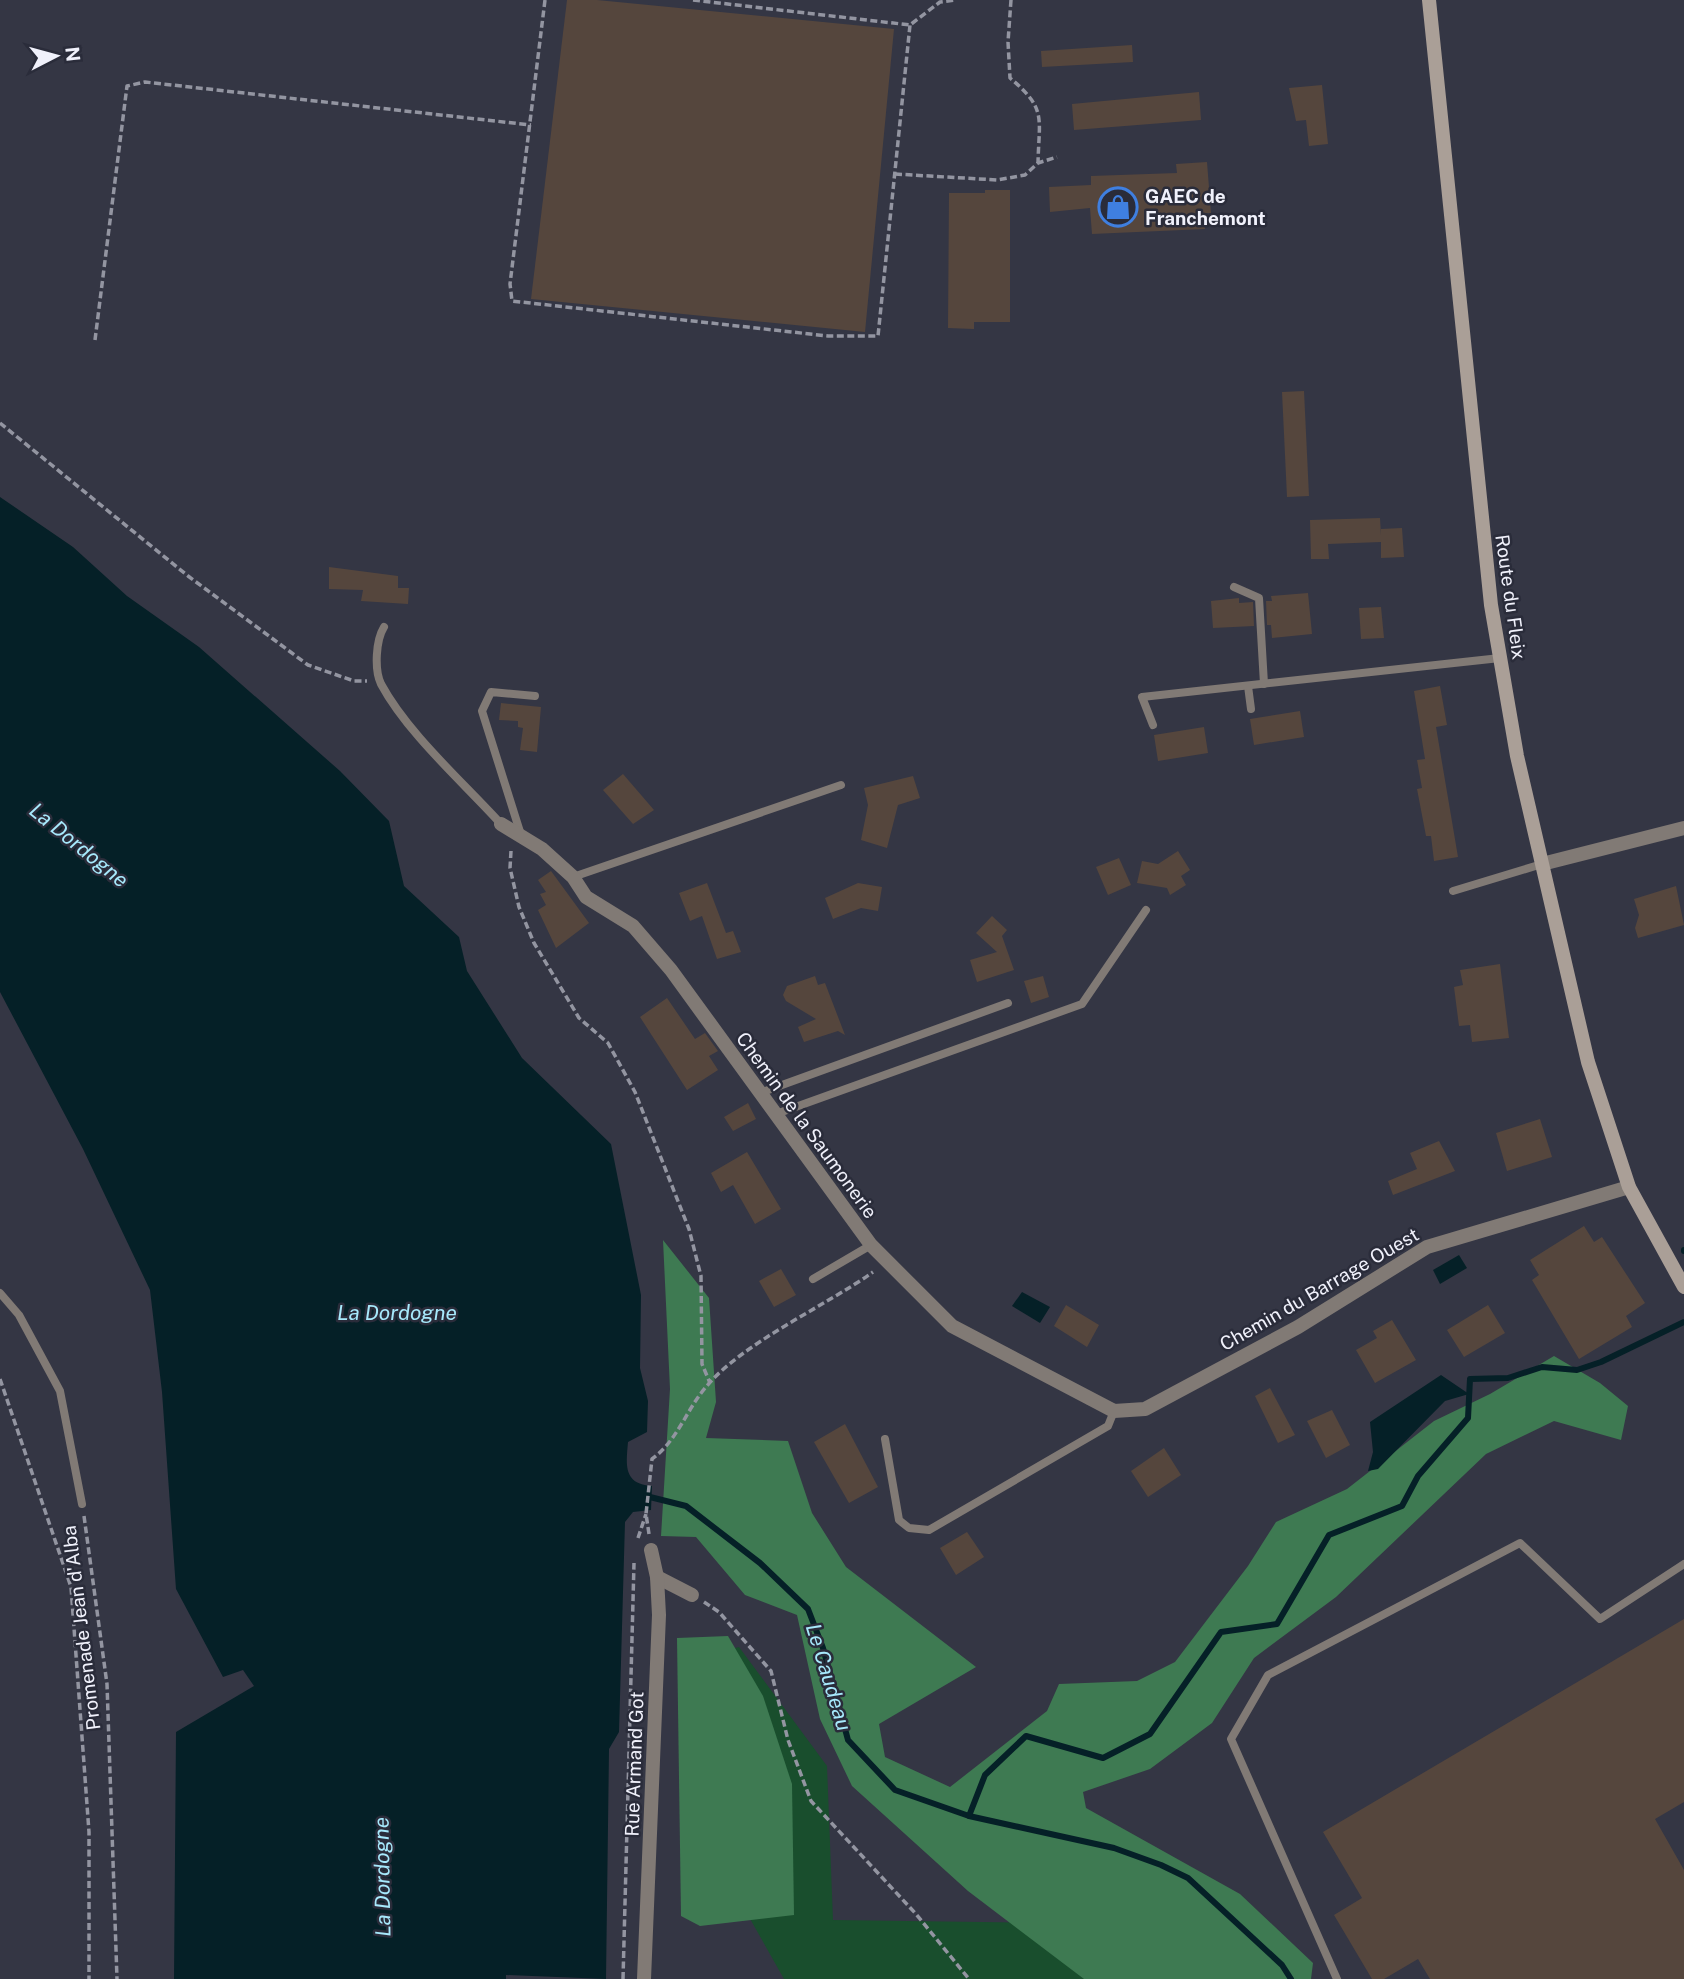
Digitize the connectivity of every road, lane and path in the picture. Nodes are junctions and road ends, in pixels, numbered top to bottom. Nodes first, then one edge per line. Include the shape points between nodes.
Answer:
1 (545, 0) edge
2 (693, 0) edge
3 (956, 0) edge
4 (1012, 0) edge
5 (1429, 0) edge
6 (910, 25) junction
7 (531, 125) junction
8 (1057, 157) dead end
9 (1038, 163) junction
10 (894, 174) junction
11 (95, 340) dead end
12 (0, 423) edge
13 (1234, 587) dead end
14 (384, 627) dead end
15 (1500, 658) junction
16 (380, 682) junction
17 (1264, 684) junction
18 (1248, 686) junction
19 (535, 696) dead end
20 (1251, 709) dead end
21 (1153, 725) dead end
22 (841, 785) dead end
23 (1684, 828) edge
24 (512, 831) junction
25 (1542, 864) junction
26 (573, 877) junction
27 (1453, 891) dead end
28 (1146, 911) dead end
29 (1008, 1003) dead end
30 (760, 1093) junction
31 (776, 1114) junction
32 (1629, 1186) junction
33 (871, 1245) junction
34 (888, 1261) junction
35 (813, 1279) dead end
36 (1684, 1287) edge
37 (0, 1293) edge
38 (0, 1378) edge
39 (710, 1383) junction
40 (1114, 1410) junction
41 (885, 1439) dead end
42 (82, 1504) joint
43 (635, 1546) dead end
44 (651, 1550) dead end
45 (635, 1560) dead end
46 (1684, 1564) edge
47 (657, 1577) junction
48 (692, 1595) dead end
49 (719, 1612) dead end
50 (89, 1979) edge
51 (117, 1979) edge
52 (623, 1979) edge
53 (644, 1979) edge
54 (969, 1979) edge
55 (1337, 1979) edge

1 - 7 path
2 - 6 path
3 - 6 path via 940,2
4 - 9 path via 1010,78 1040,111
5 - 15 main road, Route du Fleix via 1470,430
6 - 10 path
7 - 10 path via 510,284 512,301 828,336 877,336
7 - 11 path via 145,82 127,86
8 - 9 path
9 - 10 path via 1025,174 997,180
12 - 16 path via 187,576 308,665 354,681
13 - 17 lane via 1259,598
14 - 16 lane via 377,639
15 - 17 lane
15 - 25 main road, Route du Fleix
16 - 24 lane via 412,727
17 - 18 lane
18 - 20 lane
18 - 21 lane via 1142,697
19 - 24 lane via 491,692 482,711
22 - 26 lane
23 - 25 street
24 - 26 street, Chemin de la Saumonerie via 542,849
24 - 39 path via 510,868 534,943 579,1018 608,1043 635,1092 689,1229 701,1276 702,1363
25 - 27 lane
25 - 32 main road, Route du Fleix via 1585,1050
26 - 30 street, Chemin de la Saumonerie via 586,897 634,926
28 - 31 lane via 1082,1004
29 - 30 lane
30 - 31 street, Chemin de la Saumonerie
31 - 33 street, Chemin de la Saumonerie
32 - 36 main road, Route du Fleix
32 - 40 street, Chemin du Barrage Ouest via 1427,1247 1298,1327 1145,1409
33 - 34 street, Chemin de la Saumonerie
33 - 35 lane
34 - 39 path via 751,1348
34 - 40 street, Chemin de la Saumonerie via 953,1326
37 - 42 lane, Promenade Jean d'Alba via 19,1315 60,1391
38 - 50 path via 71,1587 89,1832
39 - 43 path via 668,1448 652,1459 646,1514
40 - 41 lane via 1108,1426 929,1530 909,1528 898,1520
42 - 51 path, Promenade Jean d'Alba via 107,1684
44 - 47 street, Rue Armand Got
45 - 52 path
46 - 55 lane via 1600,1619 1520,1543 1268,1675 1231,1739
47 - 48 street
47 - 53 street, Rue Armand Got
49 - 54 path via 771,1671 788,1740 811,1801 916,1914

